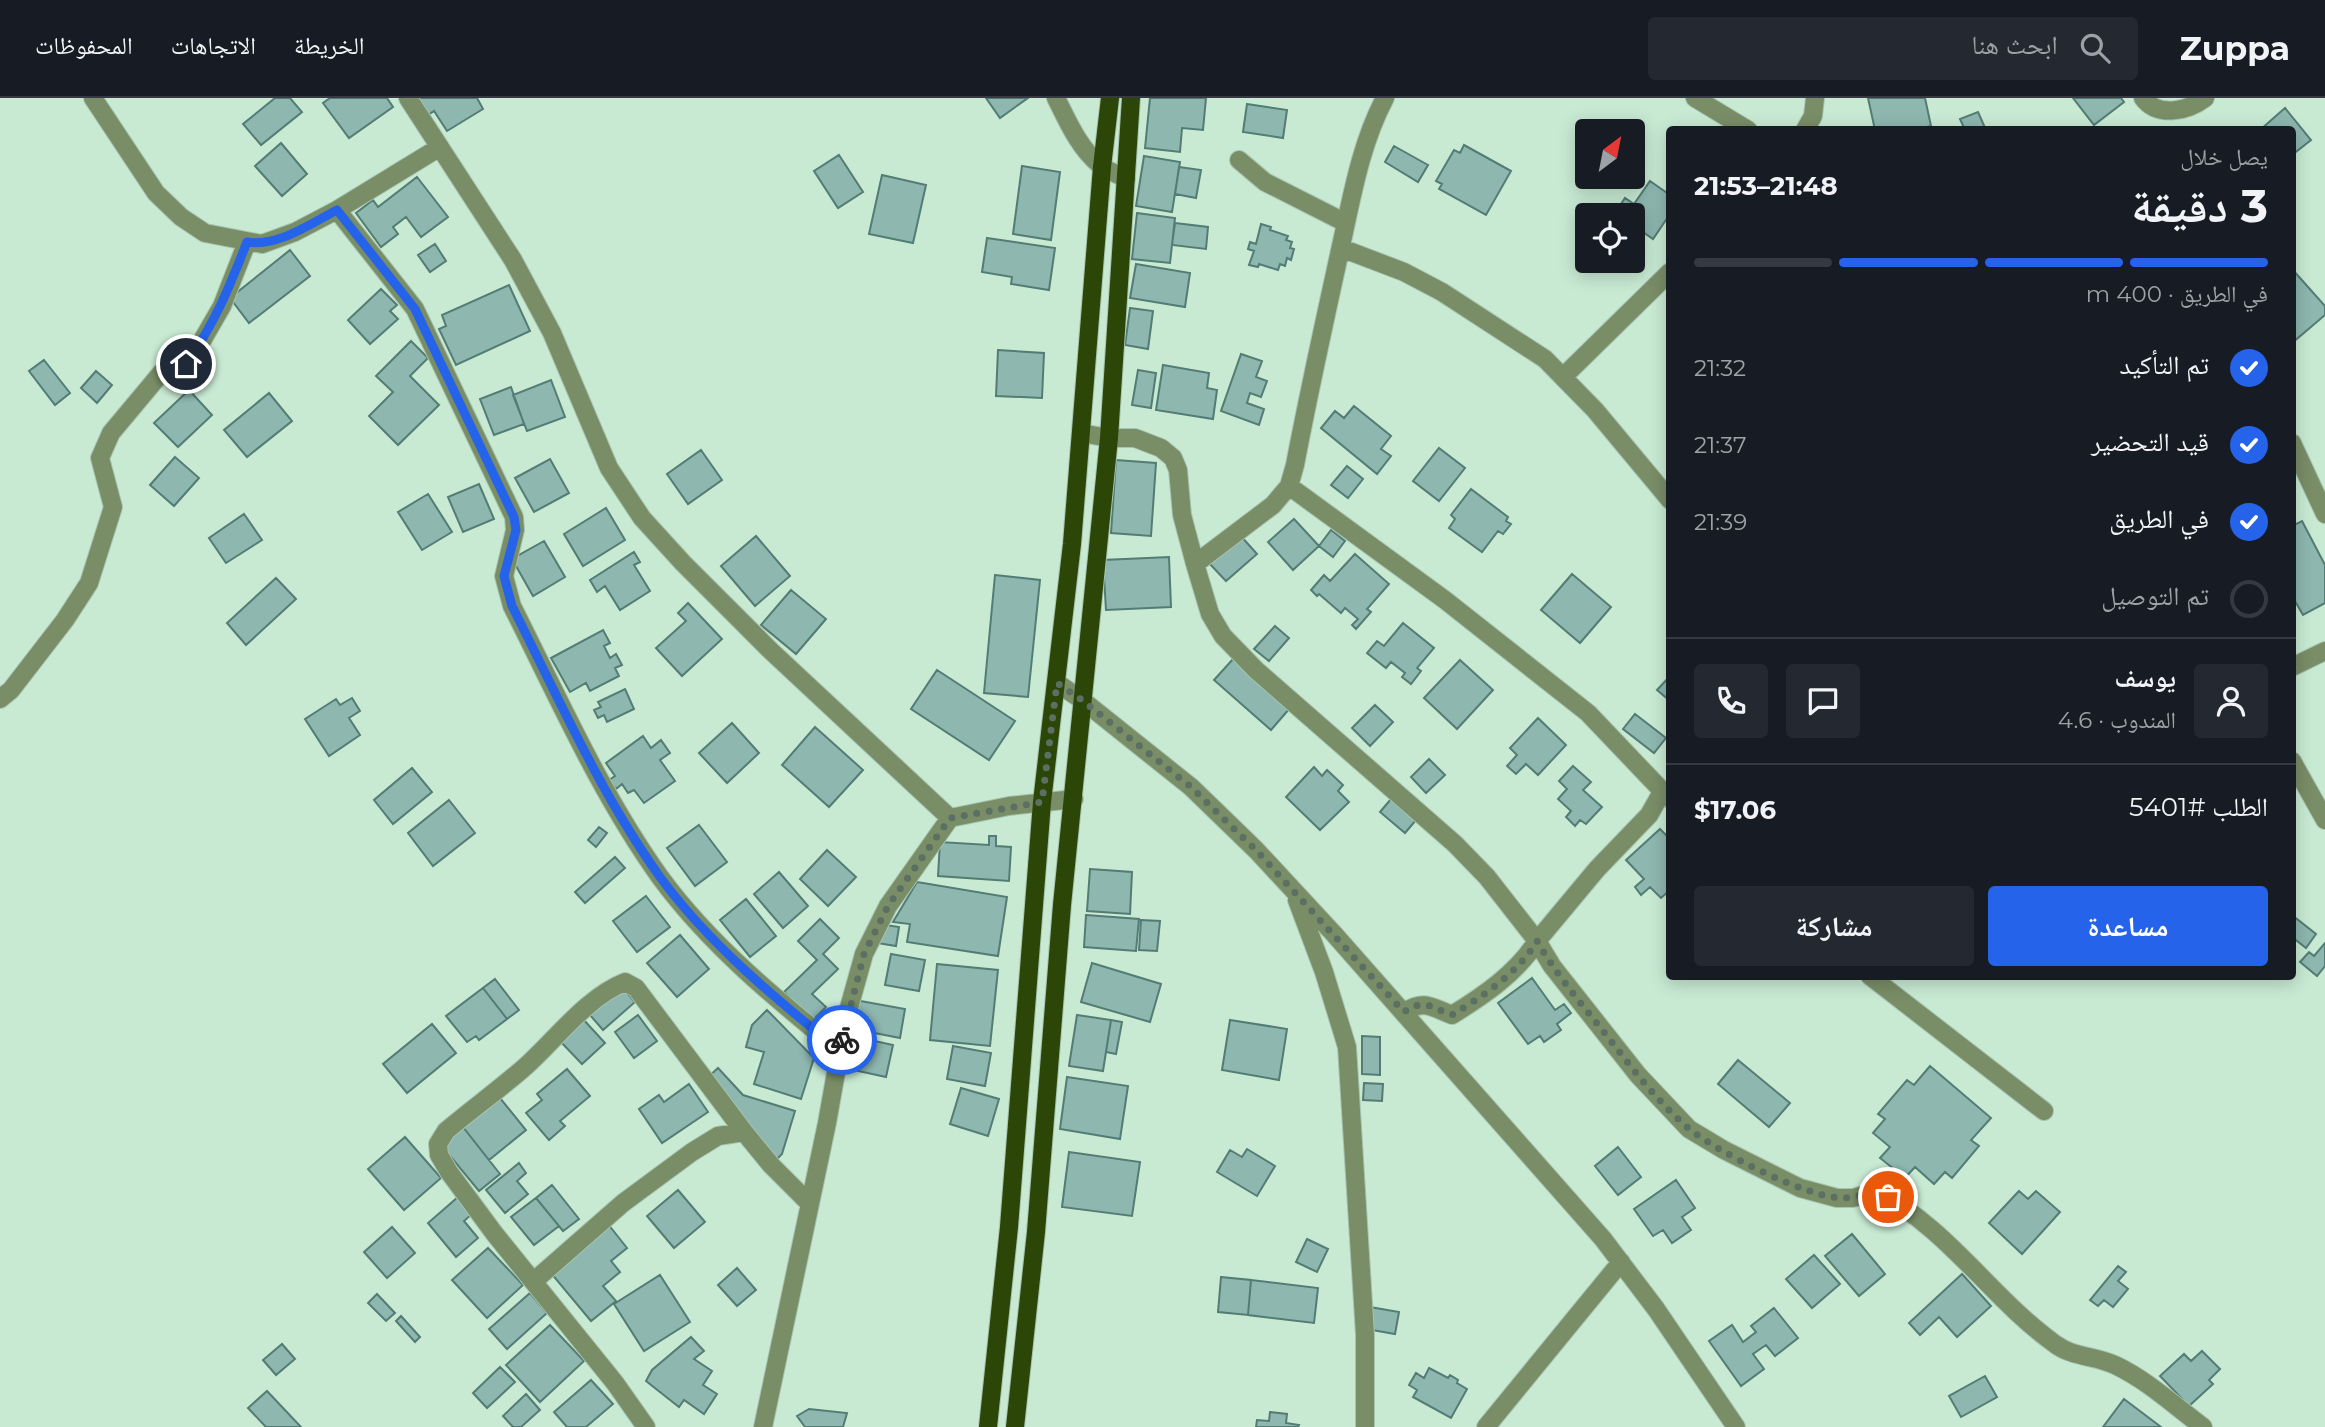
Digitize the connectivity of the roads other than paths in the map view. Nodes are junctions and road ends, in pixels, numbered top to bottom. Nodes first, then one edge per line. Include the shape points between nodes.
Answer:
1 (93, 98) edge
2 (408, 98) edge
3 (1056, 98) edge
4 (1110, 98) edge
5 (1131, 98) edge
6 (1385, 98) edge
7 (1695, 98) edge
8 (1815, 98) edge
9 (2143, 98) edge
10 (2205, 98) edge
11 (1741, 126) edge
12 (1808, 126) edge
13 (440, 148) junction
14 (1239, 160) dead end
15 (1102, 167) junction
16 (1126, 178) junction
17 (337, 210) junction
18 (1346, 223) junction
19 (247, 242) junction
20 (1341, 248) junction
21 (1666, 276) edge
22 (1563, 376) junction
23 (1081, 433) junction
24 (1109, 438) junction
25 (2296, 452) edge
26 (1289, 486) junction
27 (1666, 495) edge
28 (2325, 514) edge
29 (1195, 564) junction
30 (2325, 651) edge
31 (2296, 665) edge
32 (1057, 683) junction
33 (0, 699) edge
34 (1082, 700) junction
35 (2296, 768) edge
36 (1666, 795) edge
37 (1074, 799) junction
38 (1042, 802) junction
39 (950, 818) junction
40 (2325, 820) edge
41 (1293, 890) junction
42 (1537, 941) junction
43 (1875, 980) edge
44 (1026, 1011) junction
45 (1404, 1012) junction
46 (1054, 1013) junction
47 (840, 1051) junction
48 (2044, 1111) dead end
49 (744, 1132) junction
50 (810, 1204) junction
51 (1009, 1227) junction
52 (1036, 1232) junction
53 (1621, 1262) junction
54 (534, 1280) junction
55 (646, 1427) edge
56 (763, 1427) edge
57 (988, 1427) edge
58 (1015, 1427) edge
59 (1365, 1427) edge
60 (1486, 1427) edge
61 (1736, 1427) edge
62 (2203, 1427) edge

1 - 19 street via 156,193 181,217 205,233
2 - 13 street
3 - 15 street via 1078,140
4 - 15 main road
5 - 16 main road
6 - 18 street
7 - 11 street
8 - 12 street via 1814,116
9 - 10 street via 2161,111 2197,105
13 - 17 street
13 - 39 street via 513,260 552,333 609,468 642,518 771,651
14 - 18 street via 1265,182
15 - 16 street
15 - 23 main road
16 - 24 main road
17 - 19 street via 262,244
17 - 47 street via 415,309 514,517 516,530 504,576 512,606 601,782 660,877 704,929 781,1003
18 - 20 street
19 - 33 street via 222,306 186,364 162,372 111,433 100,458 113,506 89,583 50,640
20 - 22 street via 1441,292 1545,359
20 - 26 street
21 - 22 street
22 - 27 street
23 - 24 street
23 - 32 main road
24 - 29 street via 1135,438 1173,458
24 - 34 main road
25 - 28 street
26 - 29 street via 1273,505
26 - 36 street via 1445,600 1588,713
29 - 42 street via 1210,614 1223,636 1455,844
30 - 31 street
32 - 34 street
32 - 38 main road
34 - 37 main road
34 - 41 street via 1191,787
35 - 40 street
36 - 42 street
37 - 38 street
37 - 46 main road
38 - 39 street
38 - 44 main road
39 - 47 street via 888,906 864,954
41 - 45 street
41 - 59 street via 1346,1047 1365,1335
42 - 45 street via 1518,966 1452,1015 1417,1004
42 - 62 street via 1638,1075 1689,1129 1800,1188 1837,1198 1876,1191 1888,1197 1933,1229 2015,1312 2057,1346 2137,1377
43 - 48 street
44 - 46 main road
44 - 51 main road
45 - 53 street
46 - 52 main road
47 - 50 street
49 - 50 street
49 - 54 street via 718,1136 692,1152 623,1203
49 - 54 street via 636,988 625,982 612,987 446,1131 438,1144 449,1172
50 - 56 street
51 - 52 main road
51 - 57 main road
52 - 58 main road
53 - 60 street
53 - 61 street
54 - 55 street

